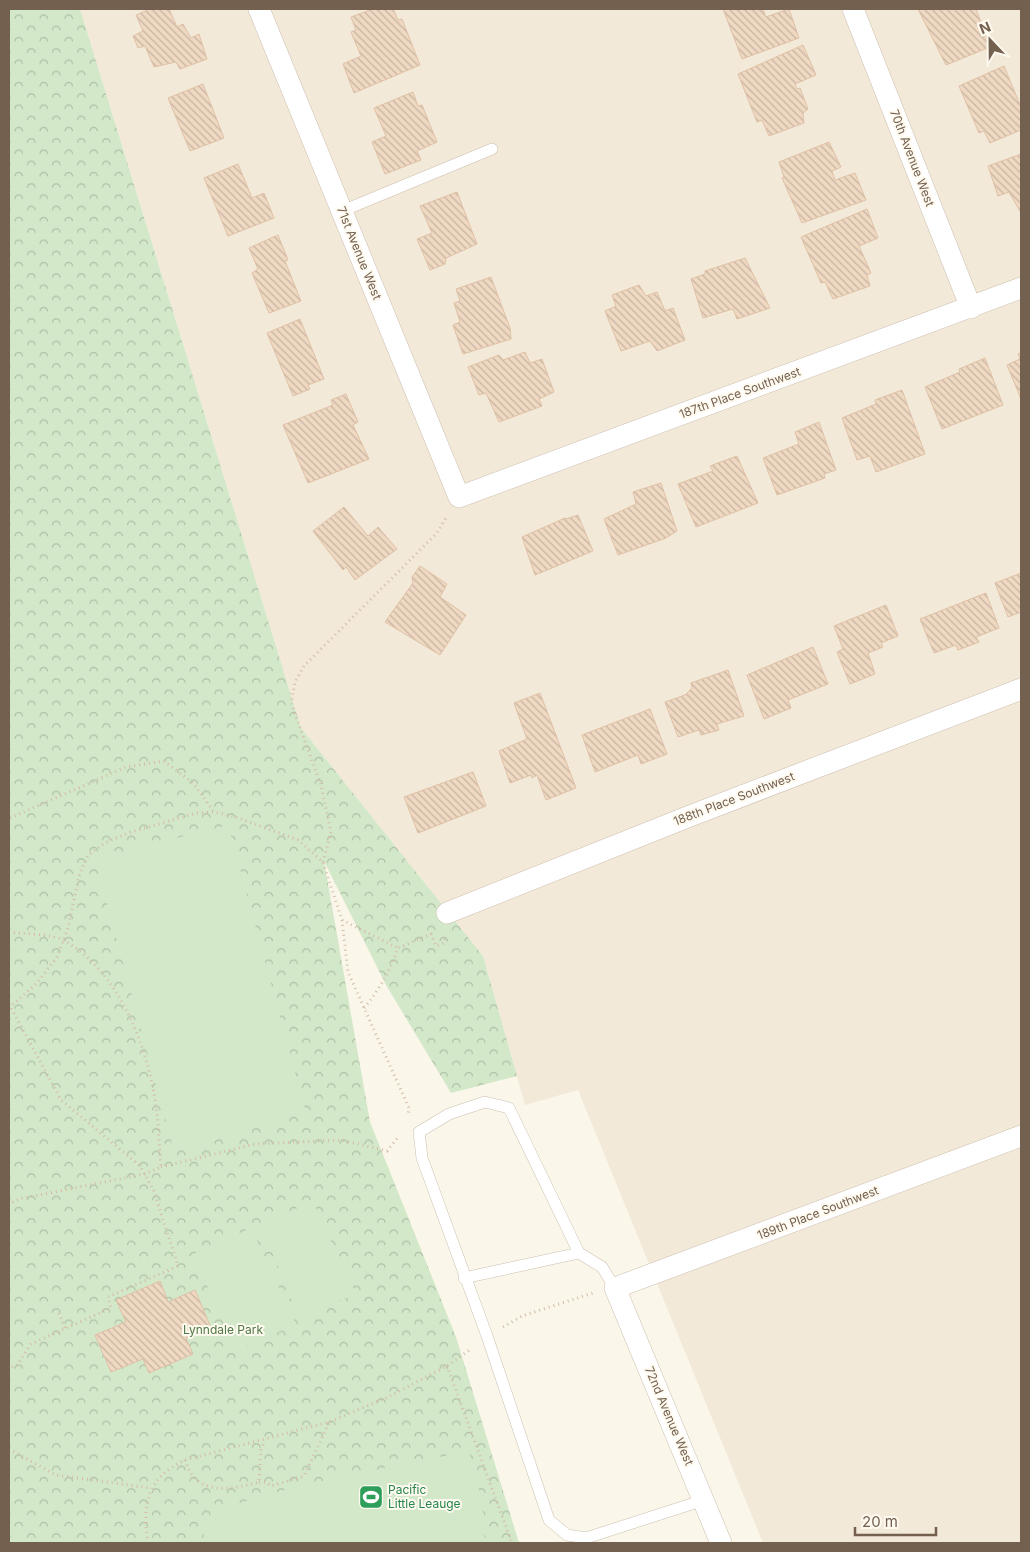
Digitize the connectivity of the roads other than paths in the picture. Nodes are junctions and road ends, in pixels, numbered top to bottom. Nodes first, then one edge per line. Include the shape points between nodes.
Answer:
1 (259, 9) edge
2 (853, 9) edge
3 (492, 149) dead end
4 (342, 210) junction
5 (1021, 288) edge
6 (971, 308) junction
7 (459, 497) joint
8 (1021, 689) edge
9 (447, 913) dead end
10 (1021, 1136) edge
11 (580, 1253) junction
12 (464, 1278) junction
13 (615, 1288) junction
14 (704, 1500) junction
15 (721, 1543) edge

1 - 4 street, 71st Avenue West
2 - 6 street, 70th Avenue West
3 - 4 lane
4 - 7 street, 71st Avenue West
5 - 6 street, 187th Place Southwest
6 - 7 street, 187th Place Southwest
8 - 9 street, 188th Place Southwest
10 - 13 street, 189th Place Southwest
11 - 12 lane
11 - 12 lane via 509,1108 485,1102 450,1114 419,1132 422,1158
11 - 13 lane via 602,1267
12 - 14 lane via 549,1520 567,1535 586,1538
13 - 14 street, 72nd Avenue West
14 - 15 street, 72nd Avenue West

